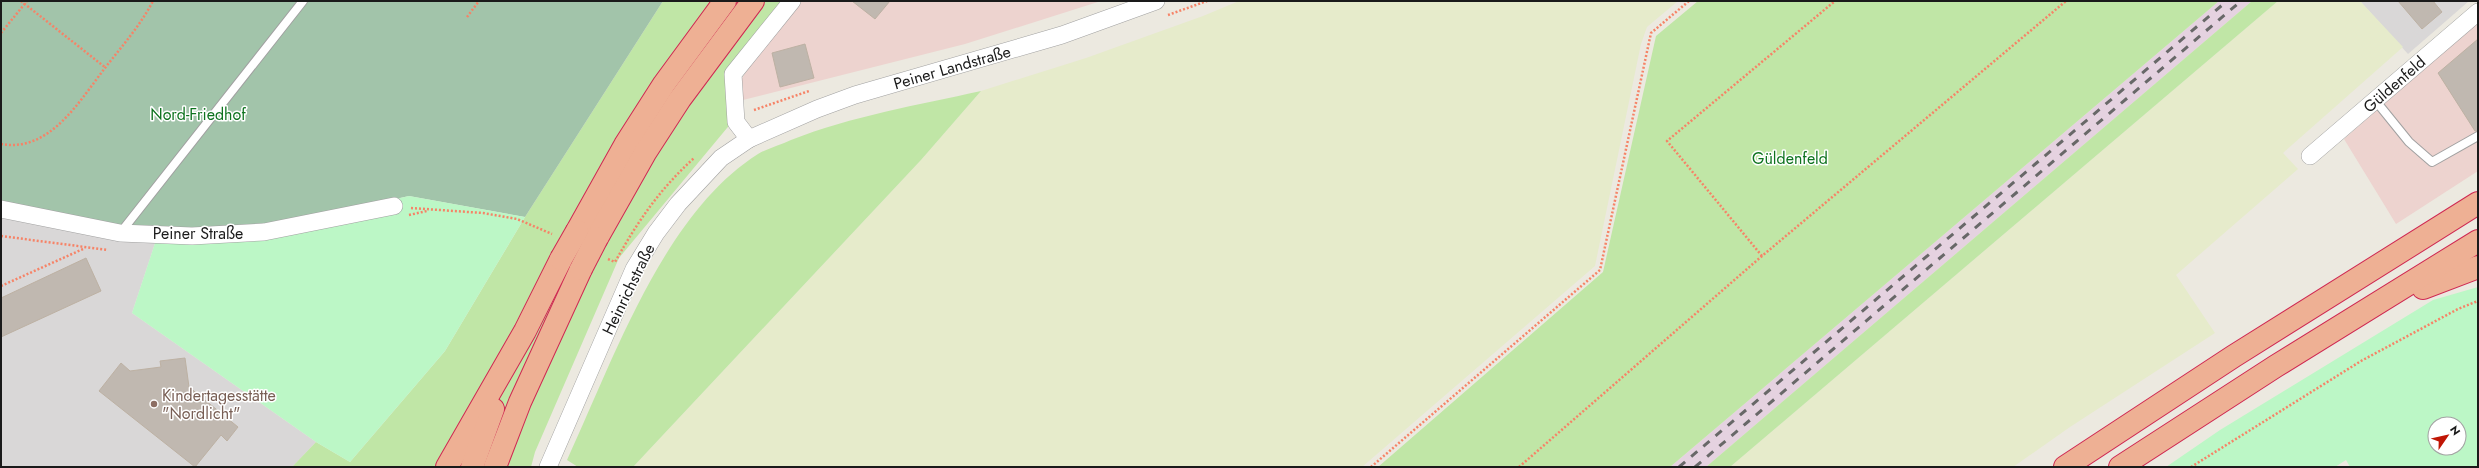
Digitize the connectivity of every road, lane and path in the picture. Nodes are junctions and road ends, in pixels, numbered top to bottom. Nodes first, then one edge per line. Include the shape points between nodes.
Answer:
1 (21, 1) edge
2 (153, 1) edge
3 (303, 1) edge
4 (479, 1) edge
5 (726, 1) edge
6 (753, 1) edge
7 (792, 1) edge
8 (1156, 1) edge
9 (1689, 1) edge
10 (1835, 1) edge
11 (2066, 1) edge
12 (26, 2) edge
13 (2478, 12) edge
14 (467, 16) dead end
15 (1, 33) edge
16 (106, 68) junction
17 (2375, 100) junction
18 (2478, 136) edge
19 (749, 139) junction
20 (1, 144) edge
21 (2310, 156) dead end
22 (2478, 203) edge
23 (394, 206) dead end
24 (1, 209) edge
25 (120, 233) junction
26 (587, 234) junction
27 (2478, 241) edge
28 (84, 249) dead end
29 (1762, 256) junction
30 (2478, 267) edge
31 (1, 286) edge
32 (2478, 301) edge
33 (2362, 313) junction
34 (525, 331) junction
35 (447, 467) edge
36 (472, 467) edge
37 (495, 467) edge
38 (548, 467) edge
39 (1371, 467) edge
40 (1519, 467) edge
41 (2065, 467) edge
42 (2120, 467) edge
43 (2191, 467) edge

1 - 12 path
2 - 16 path via 142,21
3 - 25 lane
4 - 14 path
5 - 26 highway via 664,84 629,139
6 - 26 highway via 680,100
7 - 19 street via 733,74 736,122
8 - 19 street, Peiner Landstraße via 1062,35 855,95
9 - 39 path via 1651,33 1600,270
10 - 29 path via 1667,141
11 - 29 path
12 - 15 path
12 - 16 path
13 - 17 street, Güldenfeld
16 - 20 path via 69,117 38,139 9,145
17 - 18 lane via 2409,142 2432,162
17 - 21 street, Güldenfeld
19 - 38 street, Heinrichstraße via 721,158 678,204 656,233 634,269
22 - 41 highway via 2234,356
23 - 25 street, Peiner Straße via 264,232 192,236
24 - 25 street, Peiner Straße
26 - 34 highway, bridge via 561,259
26 - 37 highway, bridge via 581,269 520,402
27 - 33 highway
28 - 31 path
29 - 40 path
30 - 33 highway
32 - 43 path via 2458,309 2361,361
33 - 42 highway
34 - 35 highway
34 - 36 highway

